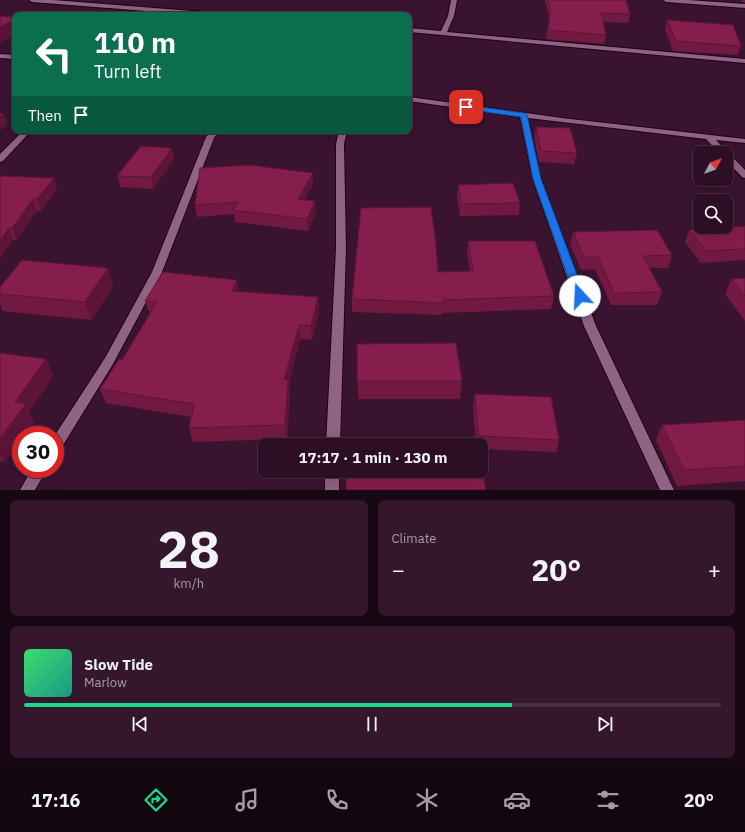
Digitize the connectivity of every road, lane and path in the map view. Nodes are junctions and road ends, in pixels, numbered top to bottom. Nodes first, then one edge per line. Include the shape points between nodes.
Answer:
1 (32, 0) edge
2 (40, 0) edge
3 (454, 0) edge
4 (666, 0) edge
5 (745, 6) edge
6 (182, 12) edge
7 (412, 30) edge
8 (443, 33) junction
9 (0, 56) edge
10 (12, 57) edge
11 (745, 61) edge
12 (412, 99) edge
13 (524, 115) junction
14 (24, 134) edge
15 (212, 134) edge
16 (342, 134) edge
17 (709, 138) junction
18 (745, 141) edge
19 (717, 146) edge
20 (0, 159) edge
21 (733, 162) edge
22 (745, 175) edge
23 (64, 432) edge
24 (333, 438) edge
25 (34, 478) edge
26 (332, 478) edge
27 (27, 490) edge
28 (332, 490) edge
29 (667, 490) edge

1 - 2 street
2 - 6 street
3 - 8 street via 451,16
4 - 5 street
7 - 8 street
8 - 11 street
9 - 10 street
12 - 13 street
13 - 17 street
13 - 29 street via 537,179 590,326
14 - 20 street
15 - 23 street via 157,272 109,361
16 - 24 street via 340,144 341,248
17 - 18 street
17 - 19 street
21 - 22 street
25 - 27 street
26 - 28 street

